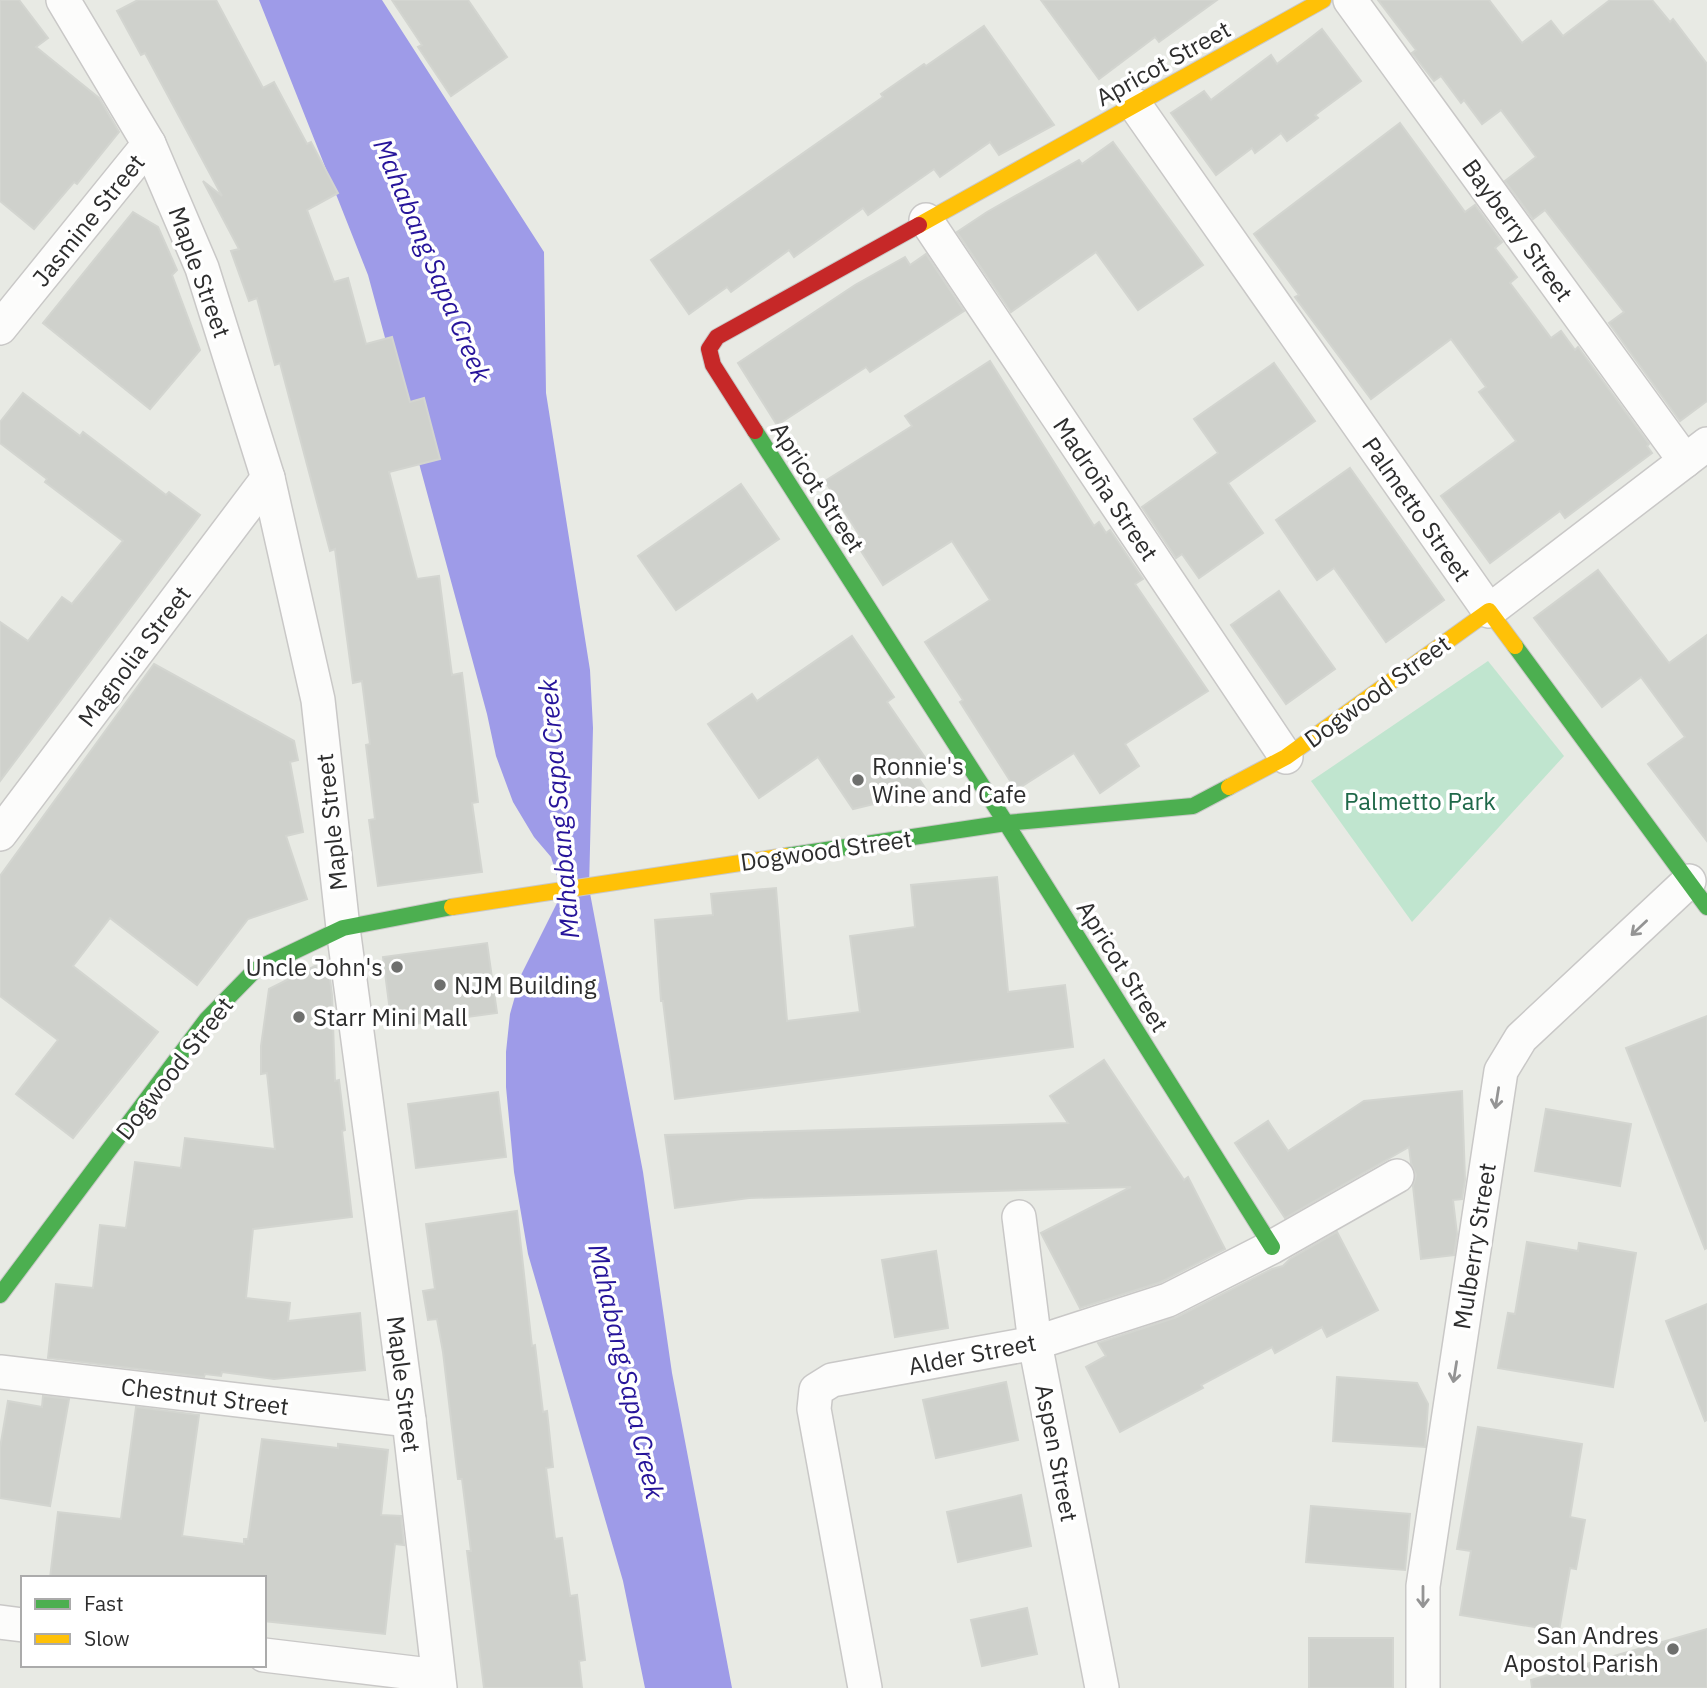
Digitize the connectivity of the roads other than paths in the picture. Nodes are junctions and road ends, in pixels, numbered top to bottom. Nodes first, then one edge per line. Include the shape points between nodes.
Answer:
1 (63, 0) edge
2 (1323, 0) edge
3 (1350, 0) edge
4 (1135, 105) junction
5 (149, 144) junction
6 (926, 220) junction
7 (0, 328) edge
8 (1696, 452) edge
9 (268, 478) junction
10 (1489, 611) junction
11 (1286, 757) junction
12 (1006, 823) junction
13 (0, 834) edge
14 (1698, 894) edge
15 (343, 928) junction
16 (1396, 1176) dead end
17 (1019, 1217) dead end
18 (1272, 1247) junction
19 (0, 1295) edge
20 (1035, 1343) junction
21 (0, 1372) edge
22 (410, 1420) junction
23 (0, 1622) edge
24 (21, 1625) edge
25 (266, 1655) edge
26 (439, 1682) edge
27 (865, 1688) edge
28 (1102, 1688) edge
29 (1423, 1688) edge

1 - 5 street, Maple Street
2 - 4 street, Apricot Street
3 - 8 street, Bayberry Street
4 - 6 street, Apricot Street
4 - 10 street, Palmetto Street
5 - 7 street, Jasmine Street
5 - 9 street, Maple Street via 202,268
6 - 11 street, Madroña Street
6 - 12 street, Apricot Street via 717,337 709,349 713,365
8 - 10 street, Dogwood Street
9 - 13 street, Magnolia Street
9 - 15 street, Maple Street via 318,700
10 - 11 street, Dogwood Street
10 - 14 street, Palmetto Street
11 - 12 street, Dogwood Street via 1193,806
12 - 15 street, Dogwood Street via 600,883
12 - 18 street, Apricot Street
14 -> 29 street, Mulberry Street via 1521,1038 1501,1072 1423,1586
15 - 19 street, Dogwood Street via 255,970 207,1019
15 - 22 street, Maple Street
16 - 18 street, Alder Street
17 - 20 street, Aspen Street
18 - 20 street, Alder Street via 1168,1300
20 - 27 street, Alder Street via 832,1380 816,1391 814,1409
20 - 28 street, Aspen Street
21 - 22 street, Chestnut Street
22 - 26 street, Maple Street
23 - 24 street
25 - 26 street

